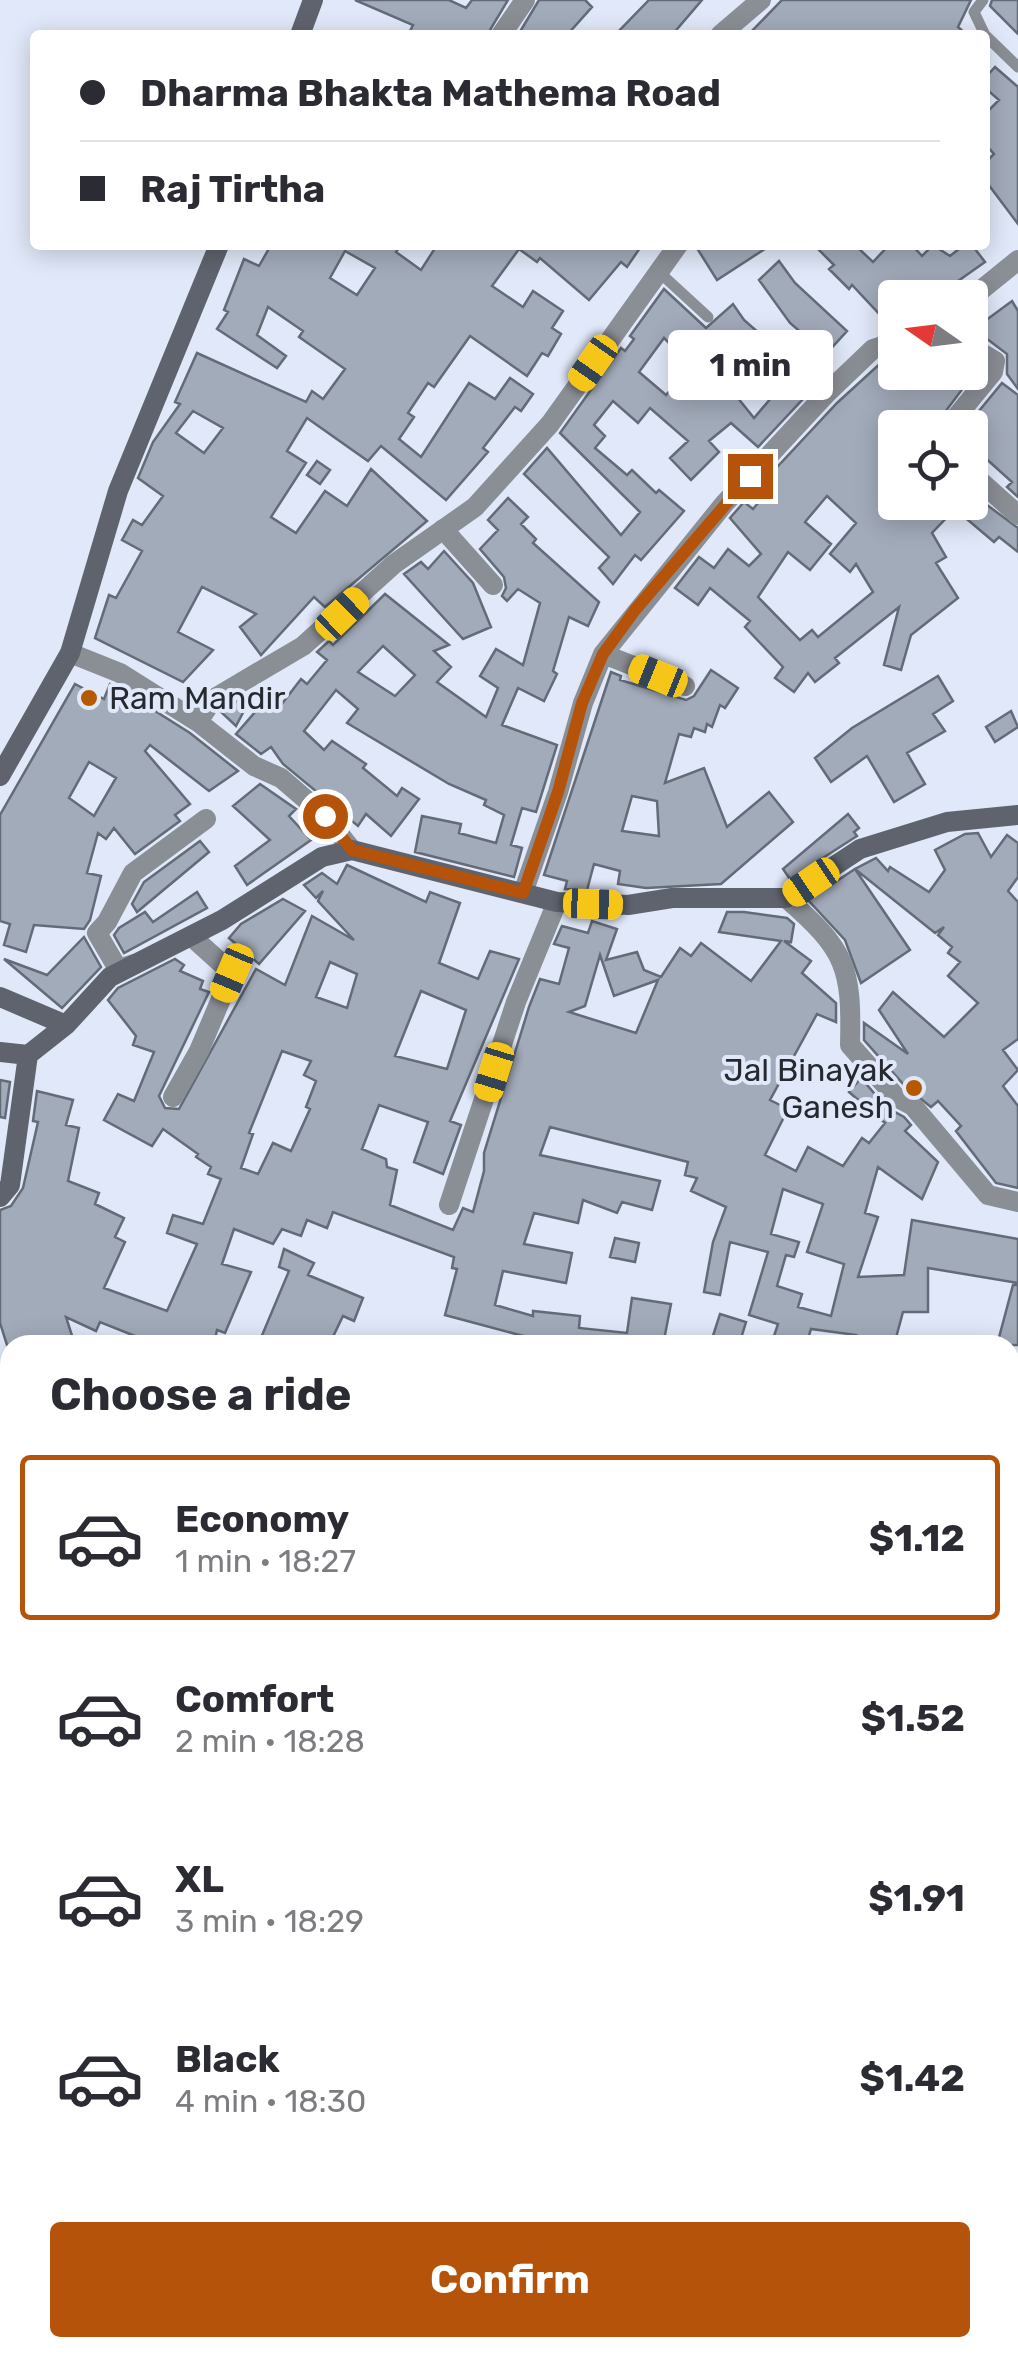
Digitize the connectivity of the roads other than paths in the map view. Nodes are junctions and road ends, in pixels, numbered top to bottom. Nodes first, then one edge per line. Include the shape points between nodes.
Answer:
1 (312, 0) edge
2 (525, 0) edge
3 (761, 0) edge
4 (983, 0) edge
5 (307, 30) edge
6 (504, 30) edge
7 (726, 30) edge
8 (983, 30) edge
9 (990, 40) edge
10 (1018, 67) edge
11 (217, 250) edge
12 (674, 250) edge
13 (1018, 260) edge
14 (658, 272) junction
15 (988, 285) edge
16 (708, 318) dead end
17 (878, 348) edge
18 (977, 390) edge
19 (962, 410) edge
20 (988, 488) edge
21 (1018, 515) edge
22 (443, 529) junction
23 (493, 586) dead end
24 (70, 653) junction
25 (603, 654) junction
26 (685, 686) dead end
27 (198, 722) junction
28 (0, 776) edge
29 (1018, 815) edge
30 (206, 820) dead end
31 (352, 850) junction
32 (523, 893) junction
33 (786, 898) junction
34 (558, 902) junction
35 (192, 936) junction
36 (136, 963) junction
37 (0, 997) edge
38 (66, 1025) junction
39 (0, 1052) edge
40 (28, 1055) junction
41 (173, 1097) dead end
42 (0, 1196) edge
43 (1015, 1198) edge
44 (449, 1205) dead end

1 - 5 main road
2 - 6 street
3 - 7 street
4 - 8 lane via 974,12
9 - 10 lane
11 - 24 main road via 118,490
12 - 14 street
13 - 15 street
14 - 16 lane
14 - 22 street via 550,424 475,507
17 - 25 street via 724,504
18 - 19 street
20 - 21 street
22 - 23 street
22 - 27 street via 303,646 213,699
24 - 27 street via 120,673
24 - 28 main road
25 - 26 street
25 - 32 street
27 - 31 street via 254,766 281,778
29 - 33 main road via 947,822 860,848
30 - 36 street via 133,873 96,932 118,969
31 - 32 main road
31 - 35 main road via 322,856
32 - 34 main road
33 - 34 main road
33 - 43 street via 831,940 851,985 850,1045 988,1194
34 - 44 street via 516,1002
35 - 36 main road
35 - 41 street via 232,973
36 - 38 main road via 110,978
37 - 38 main road
38 - 40 main road
39 - 40 main road
40 - 42 main road via 10,1185

